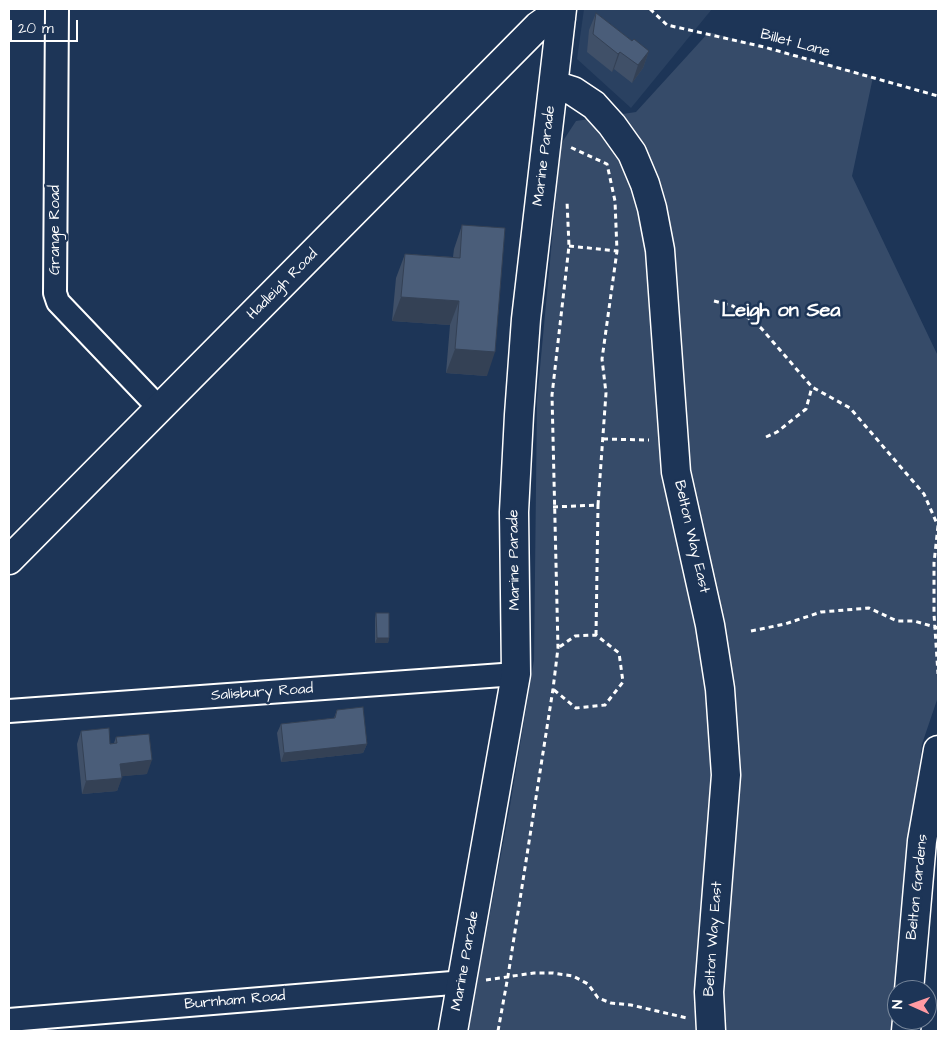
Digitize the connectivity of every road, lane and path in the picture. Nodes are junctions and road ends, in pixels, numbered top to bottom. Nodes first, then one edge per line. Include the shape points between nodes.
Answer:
1 (57, 9) edge
2 (650, 9) edge
3 (562, 14) edge
4 (554, 85) junction
5 (938, 96) edge
6 (564, 144) dead end
7 (566, 199) dead end
8 (569, 246) junction
9 (617, 251) junction
10 (714, 301) dead end
11 (812, 387) junction
12 (160, 409) junction
13 (766, 437) dead end
14 (603, 439) junction
15 (674, 441) junction
16 (598, 505) junction
17 (553, 506) junction
18 (938, 526) edge
19 (9, 560) edge
20 (937, 628) edge
21 (751, 631) dead end
22 (596, 635) junction
23 (558, 648) junction
24 (516, 674) junction
25 (938, 674) edge
26 (553, 689) junction
27 (9, 711) edge
28 (938, 752) edge
29 (508, 976) junction
30 (910, 980) edge
31 (462, 984) junction
32 (679, 1018) dead end
33 (9, 1020) edge
34 (453, 1031) edge
35 (498, 1031) edge
36 (711, 1031) edge

1 - 12 street, Grange Road via 55,293 58,302
2 - 5 path, Billet Lane via 667,24 764,47
3 - 4 street, Marine Parade
3 - 12 street, Hadleigh Road via 538,26
4 - 15 street, Belton Way East via 573,91 594,104 632,153 645,184 660,250
4 - 24 street, Marine Parade via 526,319 519,415 514,512
6 - 9 path via 607,164 615,201
7 - 8 path
8 - 9 path
8 - 17 path via 552,395
9 - 14 path via 602,359 606,393
10 - 11 path via 733,306 761,328
11 - 13 path via 806,409
11 - 18 path via 850,408 924,494
12 - 19 street, Hadleigh Road
14 - 15 path
14 - 16 path
15 - 36 street, Belton Way East via 676,472 710,625 722,708 726,775 709,992
16 - 17 path
16 - 22 path
17 - 23 path
18 - 20 path via 934,564
20 - 21 path via 914,621 896,621 869,608 821,612
20 - 25 path
22 - 23 path via 575,636
22 - 26 path via 620,653 623,682 605,705 576,708
23 - 26 path
24 - 27 street, Salisbury Road
24 - 31 street, Marine Parade
26 - 29 path
28 - 30 street, Belton Gardens via 922,841
29 - 31 path
29 - 32 path via 534,973 573,976 588,984 598,998
29 - 35 path
31 - 33 street, Burnham Road
31 - 34 street, Marine Parade

